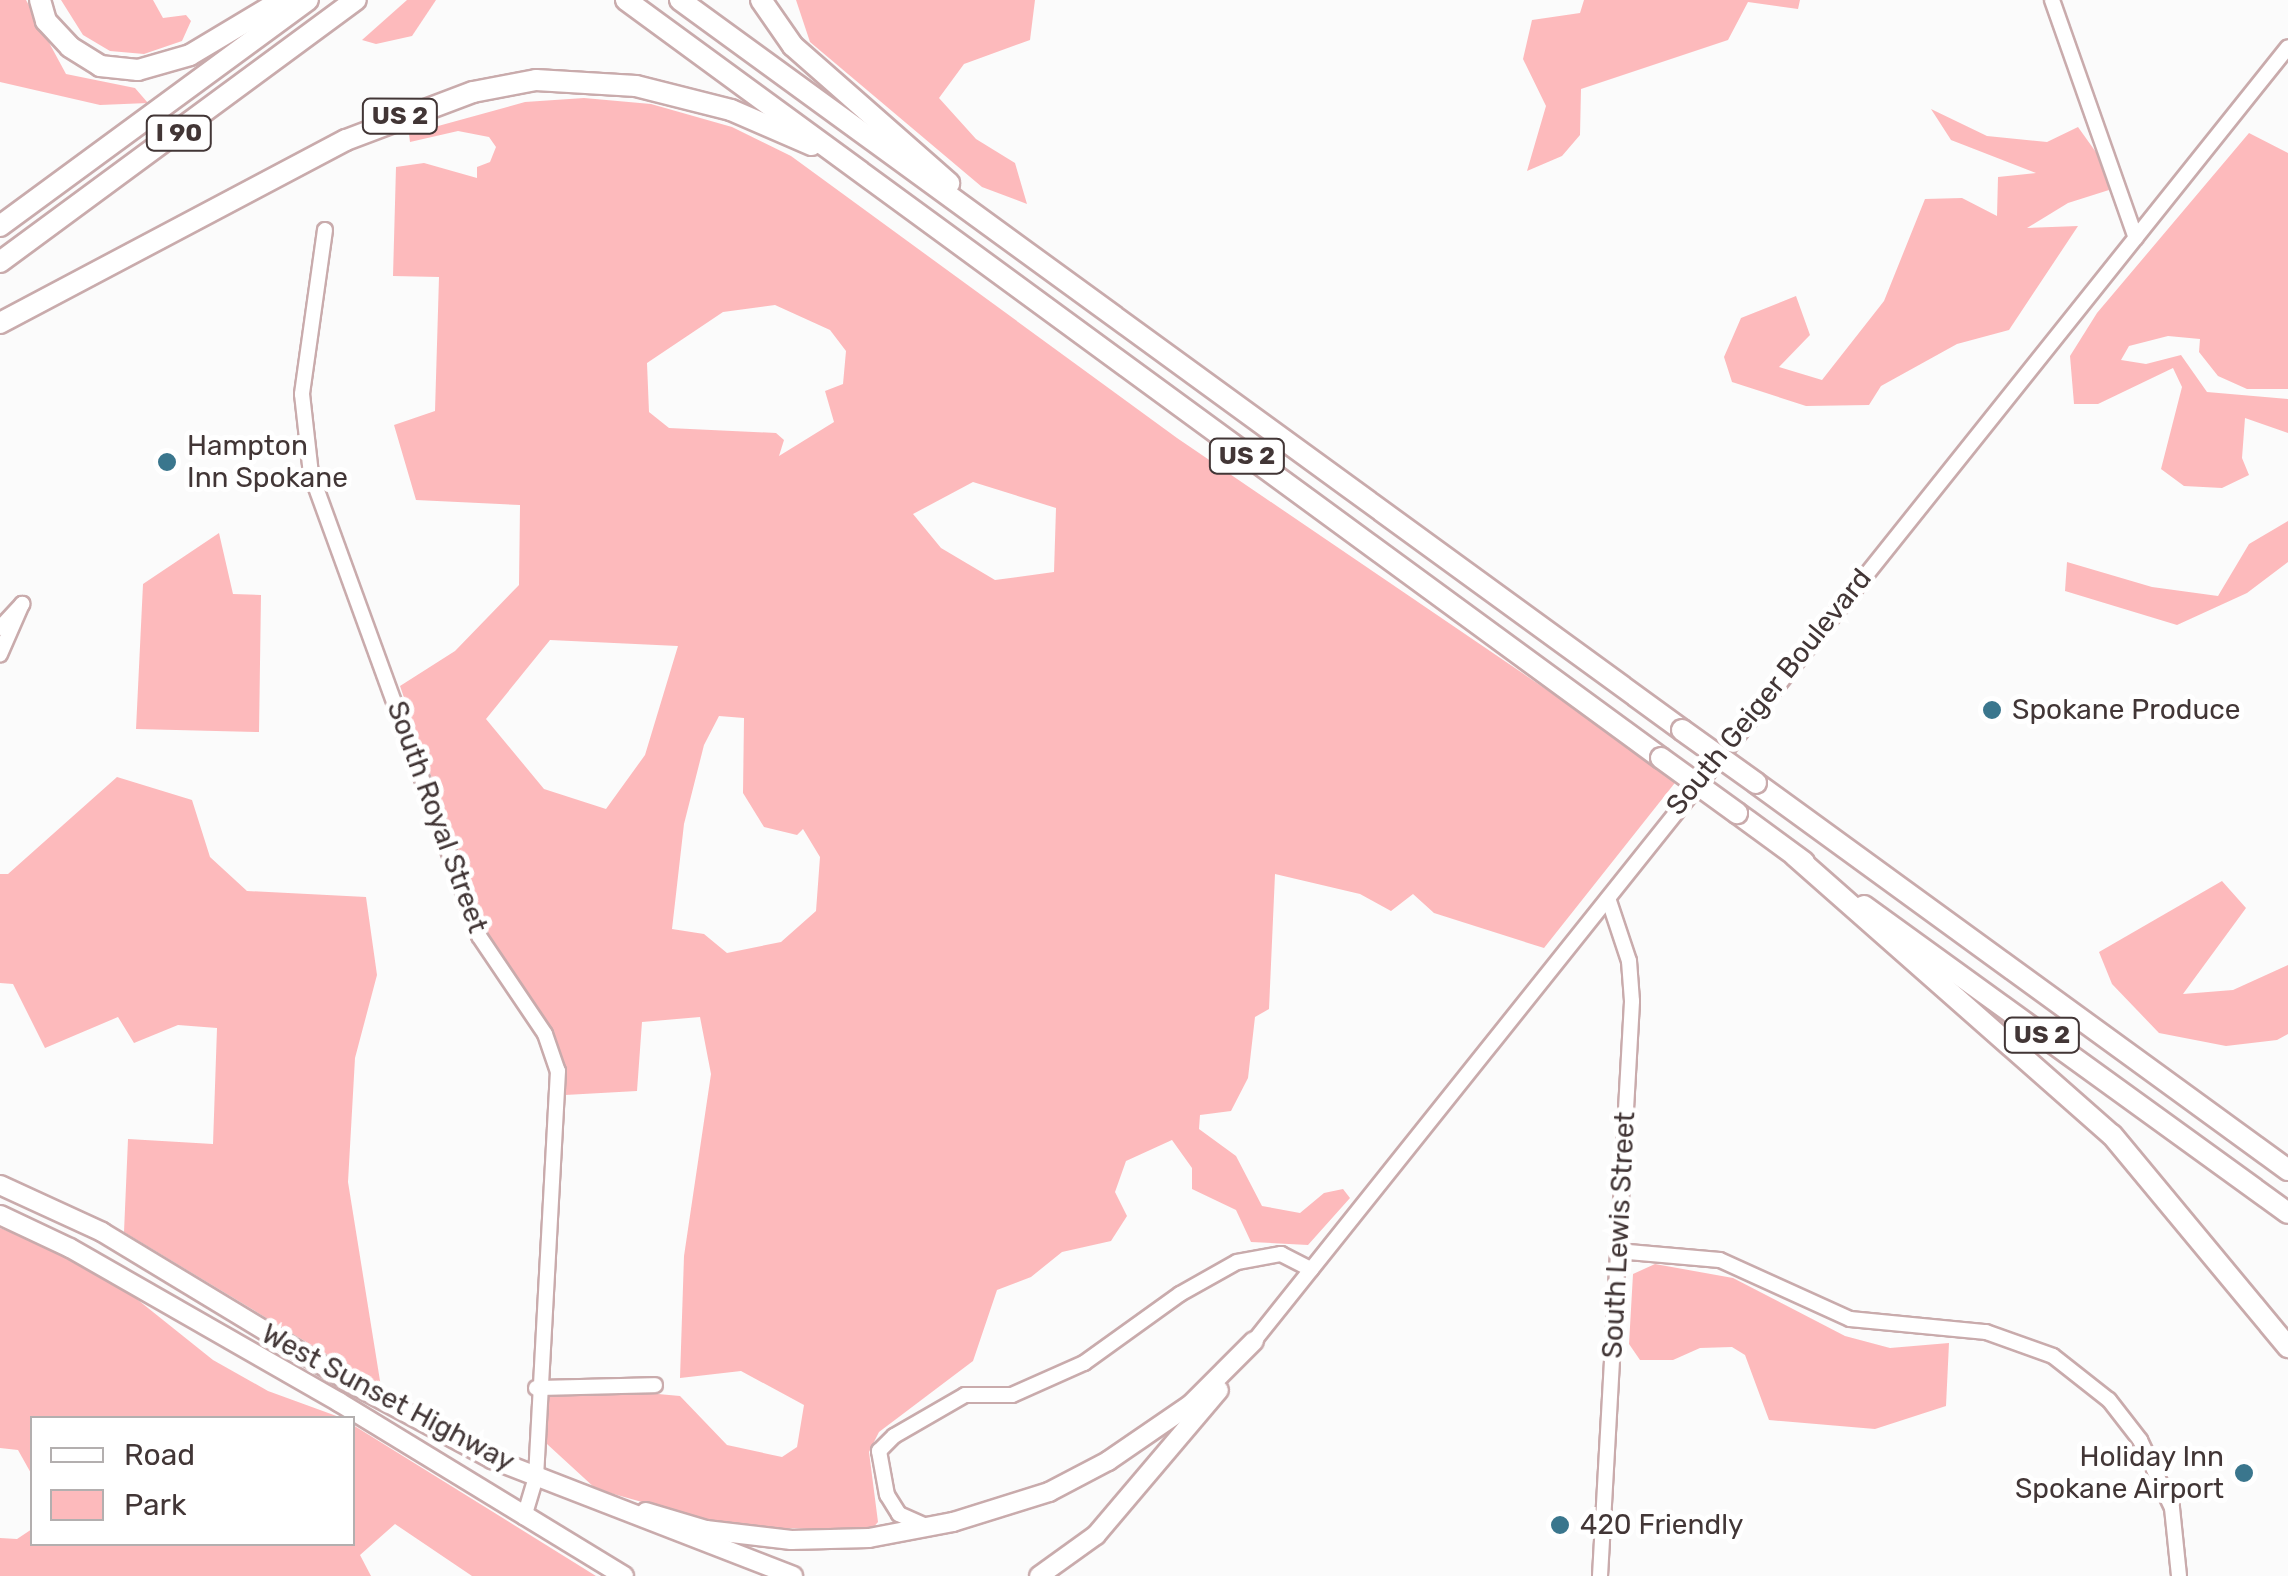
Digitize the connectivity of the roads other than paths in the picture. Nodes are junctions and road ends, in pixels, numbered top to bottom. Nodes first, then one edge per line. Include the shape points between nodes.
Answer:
1 (40, 0) edge
2 (282, 0) edge
3 (308, 0) edge
4 (356, 0) edge
5 (626, 0) edge
6 (680, 0) edge
7 (760, 0) edge
8 (2052, 0) edge
9 (2288, 48) edge
10 (832, 154) junction
11 (973, 211) junction
12 (0, 226) edge
13 (325, 230) dead end
14 (2136, 238) junction
15 (0, 262) edge
16 (0, 322) edge
17 (0, 628) edge
18 (0, 654) edge
19 (1795, 856) junction
20 (1608, 898) junction
21 (2134, 1057) junction
22 (2288, 1158) edge
23 (2288, 1170) edge
24 (0, 1185) edge
25 (2288, 1214) edge
26 (0, 1215) edge
27 (1618, 1252) junction
28 (1311, 1269) junction
29 (1254, 1342) junction
30 (2287, 1346) edge
31 (654, 1384) dead end
32 (536, 1388) junction
33 (536, 1477) junction
34 (559, 1487) junction
35 (893, 1508) junction
36 (524, 1517) junction
37 (928, 1527) junction
38 (868, 1538) junction
39 (624, 1576) edge
40 (793, 1576) edge
41 (1039, 1576) edge
42 (1600, 1576) edge
43 (2179, 1576) edge

1 - 2 highway via 46,21 78,53 100,66 138,70 190,55
3 - 12 highway, I 90
4 - 15 highway, I 90
5 - 10 highway, US 2
6 - 11 highway, US 2
7 - 11 highway via 792,46 930,162
8 - 14 street
9 - 14 street, South Geiger Boulevard
10 - 16 highway, US 2 via 731,110 636,86 536,80 473,92 346,140
10 - 19 highway, US 2, bridge
11 - 21 highway, US 2, bridge
13 - 32 street, South Royal Street via 302,394 311,474 479,936 546,1034 558,1072
14 - 20 street, South Geiger Boulevard
17 - 18 street via 22,604
19 - 25 highway, US 2
19 - 30 highway via 2112,1134
20 - 27 street, South Lewis Street via 1630,961 1632,1001
20 - 28 street, South Geiger Boulevard
21 - 22 highway
21 - 23 highway, US 2
24 - 33 main road, West Sunset Highway via 102,1232 366,1391
26 - 36 main road, West Sunset Highway via 80,1253 339,1402
27 - 42 street, South Lewis Street
27 - 43 street via 1720,1260 1850,1319 1986,1332 2053,1356 2110,1400 2142,1443 2172,1508
28 - 29 street, South Geiger Boulevard
28 - 35 street via 1282,1254 1237,1262 1084,1364 1012,1395 965,1395 880,1448
29 - 37 main road via 1191,1404 1108,1462 1022,1503
29 - 41 main road via 1096,1535
31 - 32 street
32 - 33 street, South Royal Street
33 - 34 main road, West Sunset Highway
33 - 36 street, South Royal Street
34 - 38 main road via 706,1530 791,1540
34 - 40 main road, West Sunset Highway
35 - 37 street
35 - 38 street via 885,1526
36 - 39 main road, West Sunset Highway
37 - 38 main road

